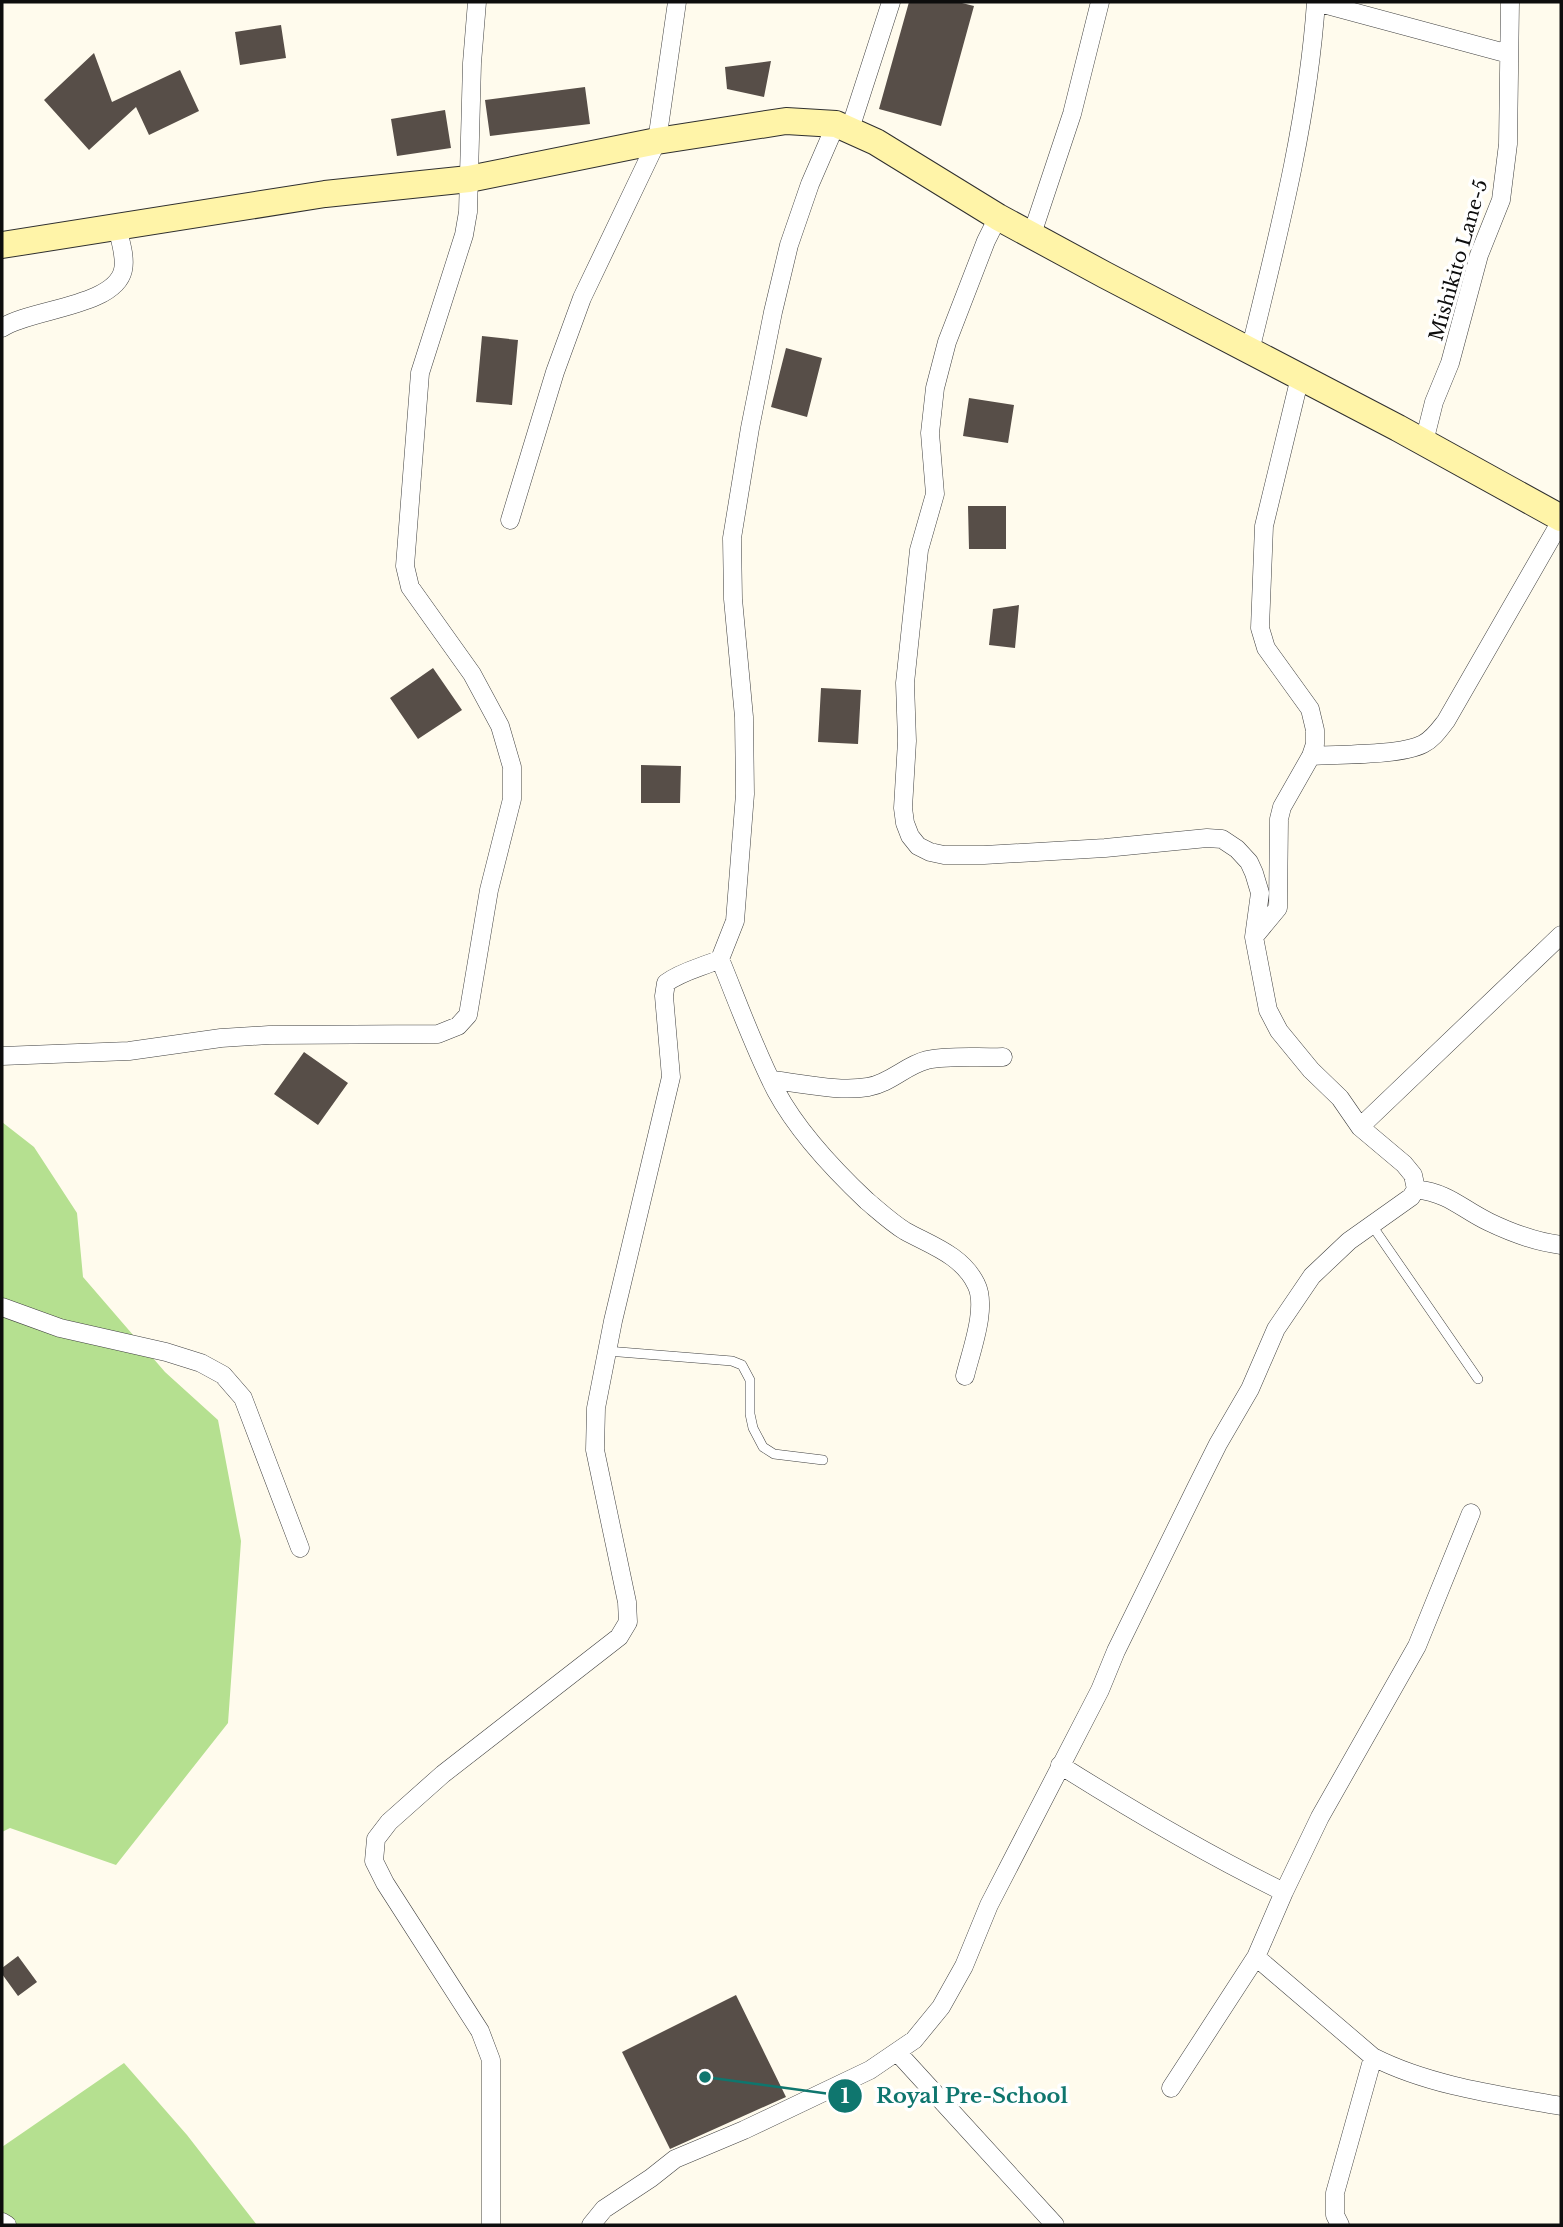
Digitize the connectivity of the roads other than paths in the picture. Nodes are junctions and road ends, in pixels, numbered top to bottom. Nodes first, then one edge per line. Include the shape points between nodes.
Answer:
1 (477, 2) edge
2 (677, 2) edge
3 (891, 2) edge
4 (1100, 2) edge
5 (1316, 2) edge
6 (1510, 2) edge
7 (1509, 54) junction
8 (843, 127) junction
9 (657, 141) junction
10 (469, 179) junction
11 (998, 217) junction
12 (117, 227) junction
13 (1032, 234) junction
14 (2, 245) edge
15 (2, 328) edge
16 (1250, 351) junction
17 (1300, 377) junction
18 (1424, 443) junction
19 (510, 520) dead end
20 (1561, 520) edge
21 (1311, 755) junction
22 (1561, 935) edge
23 (1254, 937) junction
24 (720, 958) junction
25 (2, 1056) edge
26 (1003, 1057) dead end
27 (771, 1080) junction
28 (1360, 1127) junction
29 (1416, 1189) junction
30 (1371, 1224) junction
31 (1561, 1245) edge
32 (2, 1307) edge
33 (607, 1351) junction
34 (965, 1377) dead end
35 (1478, 1379) dead end
36 (824, 1460) dead end
37 (1471, 1513) dead end
38 (300, 1548) dead end
39 (1060, 1765) junction
40 (1284, 1892) junction
41 (1256, 1957) junction
42 (898, 2053) junction
43 (1373, 2057) junction
44 (1171, 2088) dead end
45 (1561, 2106) edge
46 (2, 2222) edge
47 (7, 2225) edge
48 (491, 2225) edge
49 (592, 2225) edge
50 (1055, 2225) edge
51 (1340, 2225) edge

1 - 10 street
2 - 9 street
3 - 8 street
4 - 13 street via 1072,114
5 - 7 street
5 - 16 street via 1283,214
6 - 7 street, Mishikito Lane-5
7 - 18 street, Mishikito Lane-5 via 1508,144 1501,200 1479,255
8 - 9 street via 786,121
8 - 11 street via 876,142
8 - 24 street via 810,184 789,245 732,538 745,794 735,921
9 - 10 street
9 - 19 street via 582,298
10 - 12 street via 325,194
10 - 25 street via 464,235 420,373 405,566 410,587 472,674 500,726 512,767 512,799 489,890 468,1015 458,1026 438,1034 269,1035 129,1051
11 - 13 street
11 - 23 street via 947,342 935,388 930,433 935,494 919,550 905,682 905,823 918,846 944,855 1222,839 1237,849 1254,873 1260,893
12 - 14 street
12 - 15 street via 123,271 111,287 81,303
13 - 16 street
16 - 17 street
17 - 18 street
17 - 21 street via 1264,526 1260,628 1266,648 1310,709 1315,730
18 - 20 street
20 - 21 street via 1434,736 1402,750
21 - 23 street via 1279,819 1278,908
22 - 28 street
23 - 28 street via 1268,1010 1279,1031
24 - 27 street
24 - 33 street via 666,983 671,1077
26 - 27 street via 928,1060 867,1087
27 - 34 street via 815,1147 868,1201 903,1229 963,1265 976,1283 982,1301
28 - 29 street via 1404,1164
29 - 30 street
29 - 31 street via 1450,1197 1524,1237
30 - 35 lane
30 - 39 street via 1312,1276 1276,1329
32 - 38 street via 60,1328 177,1355 223,1375 243,1398
33 - 36 lane via 742,1365 750,1380 753,1428 763,1447 774,1454
33 - 48 street via 596,1408 596,1450 628,1622 619,1637 443,1774 376,1839 374,1861 385,1883 480,2031 491,2060
37 - 40 street via 1417,1646 1320,1817
39 - 40 street via 1223,1863
39 - 42 street via 941,2007
40 - 41 street
41 - 43 street
41 - 44 street
42 - 49 street via 675,2159 604,2208
42 - 50 street
43 - 45 street via 1414,2074
43 - 51 street via 1335,2193
46 - 47 street

